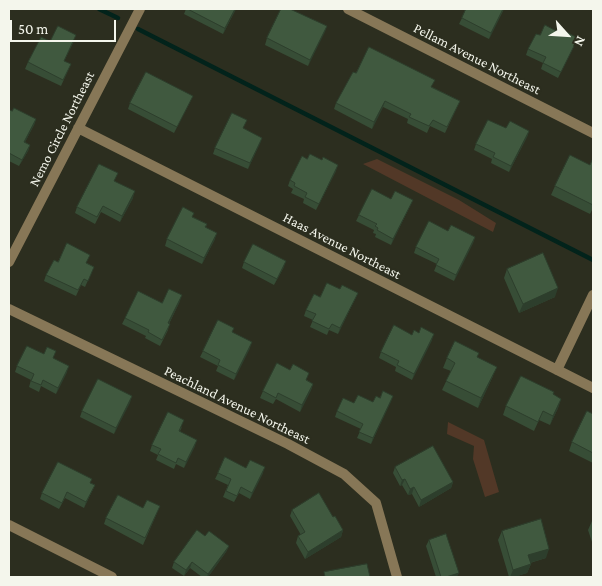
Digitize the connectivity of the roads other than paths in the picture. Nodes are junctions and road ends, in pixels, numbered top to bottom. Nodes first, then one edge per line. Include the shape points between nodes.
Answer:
1 (140, 9) edge
2 (348, 9) edge
3 (78, 128) junction
4 (593, 134) edge
5 (9, 262) edge
6 (593, 296) edge
7 (9, 309) edge
8 (557, 370) junction
9 (593, 388) edge
10 (9, 525) edge
11 (112, 577) edge
12 (397, 577) edge

1 - 3 street, Nemo Circle Northeast
2 - 4 street, Pellam Avenue Northeast
3 - 5 street, Nemo Circle Northeast
3 - 8 street, Haas Avenue Northeast
6 - 8 street
7 - 12 street, Peachland Avenue Northeast via 344,474 376,503
8 - 9 street, Haas Avenue Northeast
10 - 11 street

